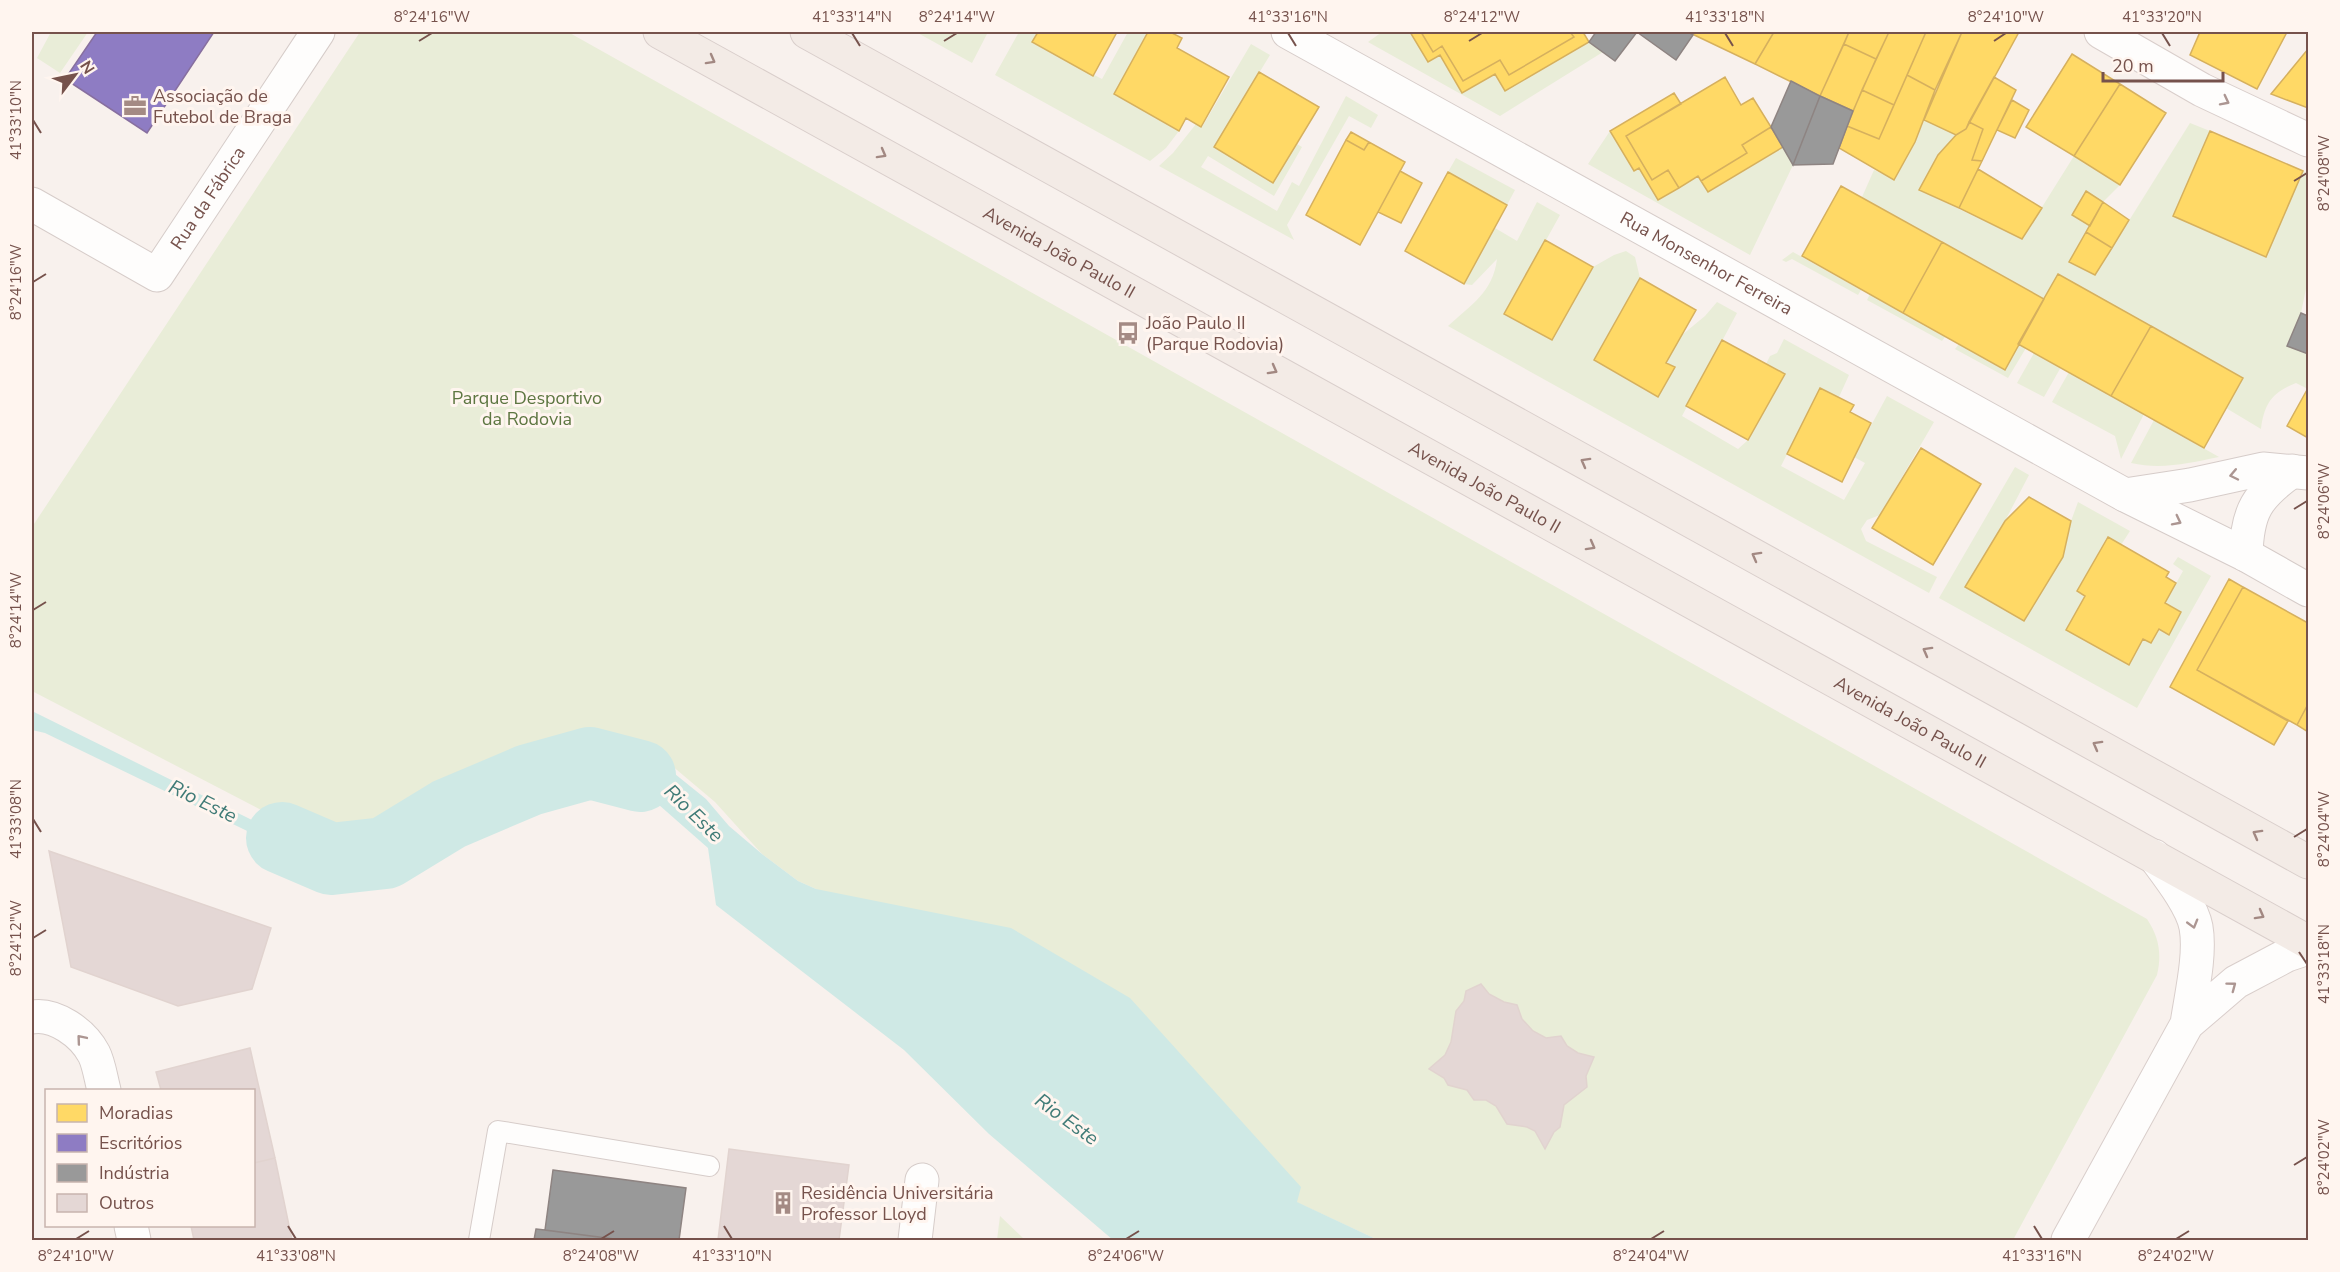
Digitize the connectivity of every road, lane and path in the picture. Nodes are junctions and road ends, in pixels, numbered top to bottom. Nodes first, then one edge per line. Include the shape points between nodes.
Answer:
1 (318, 32) edge
2 (660, 32) edge
3 (807, 32) edge
4 (1288, 32) edge
5 (2101, 32) edge
6 (2308, 140) edge
7 (32, 204) edge
8 (2300, 472) edge
9 (2125, 495) junction
10 (2246, 555) junction
11 (2308, 590) edge
12 (2154, 856) junction
13 (2308, 862) edge
14 (2308, 942) edge
15 (2308, 948) edge
16 (32, 1017) edge
17 (2187, 1024) junction
18 (104, 1089) edge
19 (709, 1166) dead end
20 (922, 1180) dead end
21 (478, 1240) edge
22 (915, 1240) edge
23 (2068, 1240) edge

1 - 7 street, Rua da Fábrica via 157,275
2 -> 12 main road, Avenida João Paulo II
13 -> 3 main road
4 - 9 street, Rua Monsenhor Ferreira
5 -> 6 street via 2202,90
8 -> 9 street via 2263,469
8 - 10 street via 2269,488 2254,507 2246,534
9 -> 10 street, Rua Monsenhor Ferreira
10 - 11 street, Rua Monsenhor Ferreira
12 -> 14 main road, Avenida João Paulo II
12 -> 17 street via 2180,892 2196,927
17 -> 15 street via 2236,982
18 -> 16 street via 93,1053 72,1028 41,1016
17 - 23 street
19 - 21 lane via 498,1131
20 - 22 street

